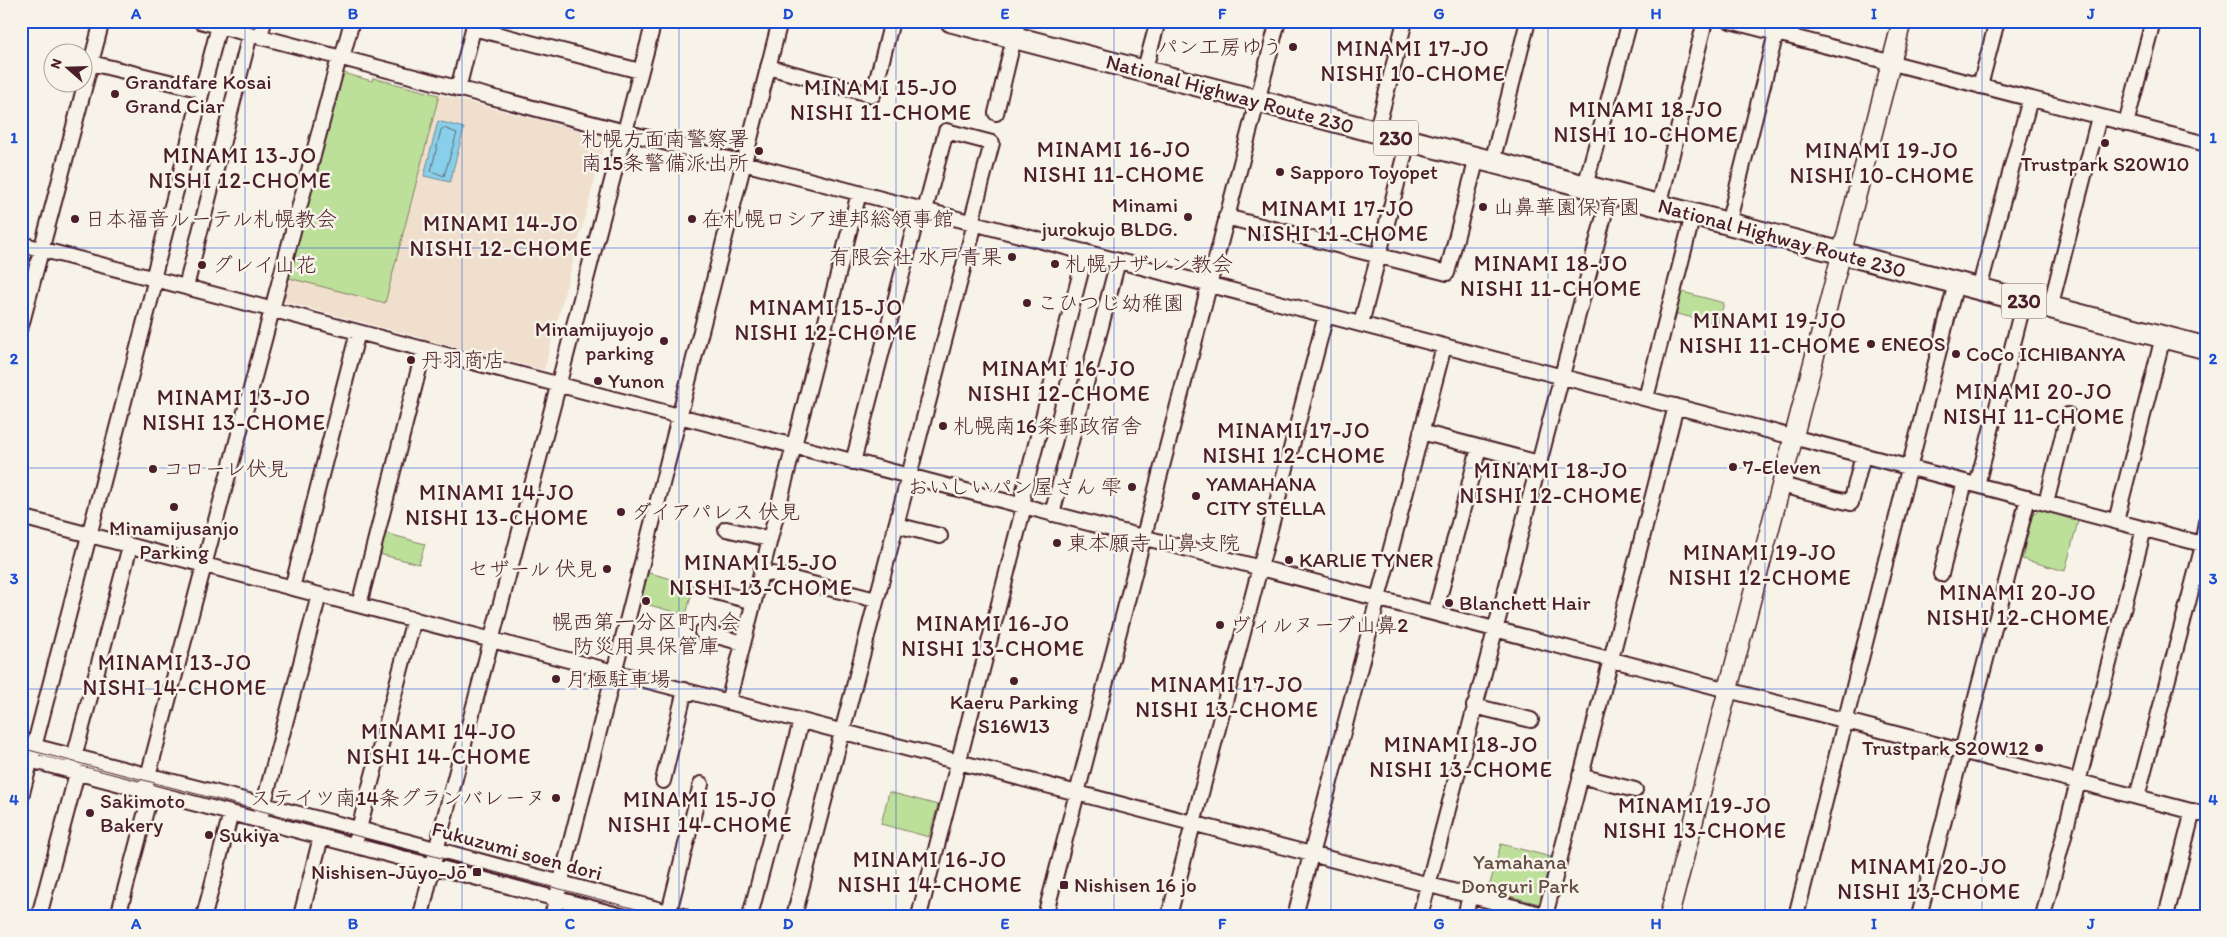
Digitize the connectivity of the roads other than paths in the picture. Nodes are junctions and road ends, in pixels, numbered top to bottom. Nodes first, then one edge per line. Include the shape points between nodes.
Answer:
1 (102, 21) edge
2 (264, 21) edge
3 (352, 21) edge
4 (654, 21) edge
5 (780, 21) edge
6 (892, 21) edge
7 (951, 21) edge
8 (1158, 21) edge
9 (1278, 21) edge
10 (1405, 21) edge
11 (1528, 21) edge
12 (1630, 21) edge
13 (1705, 21) edge
14 (1730, 21) edge
15 (1902, 21) edge
16 (1997, 21) edge
17 (2153, 21) edge
18 (208, 23) edge
19 (474, 24) edge
20 (1775, 29) edge
21 (1016, 30) edge
22 (255, 36) junction
23 (340, 58) junction
24 (92, 59) edge
25 (92, 63) edge
26 (1891, 63) junction
27 (768, 67) junction
28 (640, 71) junction
29 (1144, 72) junction
30 (1980, 86) junction
31 (458, 88) junction
32 (202, 90) junction
33 (83, 92) edge
34 (2030, 99) junction
35 (1256, 101) junction
36 (996, 113) dead end
37 (2100, 117) junction
38 (2126, 124) junction
39 (625, 132) junction
40 (1376, 133) junction
41 (1408, 141) junction
42 (2206, 144) edge
43 (1484, 160) junction
44 (744, 162) junction
45 (1585, 186) junction
46 (859, 193) junction
47 (1610, 193) junction
48 (1659, 206) junction
49 (922, 209) junction
50 (1693, 215) junction
51 (1226, 217) junction
52 (973, 223) junction
53 (1728, 224) junction
54 (21, 244) edge
55 (42, 250) junction
56 (1086, 252) junction
57 (1842, 254) junction
58 (1379, 256) junction
59 (1118, 261) junction
60 (155, 279) junction
61 (1956, 283) junction
62 (1209, 284) junction
63 (186, 288) junction
64 (1979, 289) junction
65 (2024, 301) junction
66 (2050, 308) junction
67 (272, 310) junction
68 (1326, 315) junction
69 (1361, 324) junction
70 (21, 326) edge
71 (358, 332) junction
72 (2163, 337) junction
73 (1444, 346) junction
74 (2206, 348) edge
75 (424, 350) junction
76 (1562, 376) junction
77 (559, 384) junction
78 (1646, 398) junction
79 (1676, 406) junction
80 (678, 416) junction
81 (2068, 416) dead end
82 (1421, 432) junction
83 (1794, 437) junction
84 (793, 446) junction
85 (1479, 448) junction
86 (1863, 455) junction
87 (854, 462) junction
88 (1539, 463) junction
89 (1910, 468) junction
90 (908, 476) junction
91 (1971, 483) junction
92 (1781, 485) junction
93 (2028, 498) junction
94 (2046, 503) junction
95 (1024, 506) junction
96 (1052, 514) junction
97 (21, 517) edge
98 (2116, 521) junction
99 (2206, 522) edge
100 (896, 525) junction
101 (2144, 528) junction
102 (726, 529) dead end
103 (88, 535) junction
104 (940, 536) dead end
105 (1143, 538) junction
106 (770, 540) junction
107 (2204, 544) edge
108 (130, 546) junction
109 (204, 565) junction
110 (1260, 568) junction
111 (761, 571) junction
112 (1941, 574) dead end
113 (292, 588) junction
114 (716, 592) dead end
115 (319, 595) junction
116 (1378, 598) junction
117 (876, 600) junction
118 (754, 602) junction
119 (359, 605) junction
120 (1435, 613) junction
121 (414, 620) junction
122 (1495, 629) junction
123 (702, 632) dead end
124 (492, 640) junction
125 (743, 643) junction
126 (1610, 659) junction
127 (614, 672) junction
128 (685, 690) junction
129 (1728, 690) junction
130 (728, 702) junction
131 (1474, 706) junction
132 (1531, 720) dead end
133 (801, 721) junction
134 (1847, 721) junction
135 (843, 732) junction
136 (1962, 751) junction
137 (27, 752) edge
138 (958, 762) junction
139 (74, 767) junction
140 (148, 776) junction
141 (1580, 776) junction
142 (663, 781) dead end
143 (2078, 782) junction
144 (701, 784) dead end
145 (1635, 790) dead end
146 (147, 792) junction
147 (1077, 793) junction
148 (21, 797) edge
149 (2137, 797) junction
150 (263, 806) junction
151 (230, 813) junction
152 (2200, 813) edge
153 (259, 821) junction
154 (1194, 823) junction
155 (358, 831) junction
156 (321, 837) junction
157 (355, 846) junction
158 (437, 851) junction
159 (1311, 854) junction
160 (433, 867) junction
161 (560, 884) junction
162 (1426, 884) junction
163 (1470, 896) junction
164 (556, 899) junction
165 (669, 914) edge
166 (39, 916) edge
167 (118, 916) edge
168 (204, 916) edge
169 (301, 916) edge
170 (421, 916) edge
171 (552, 916) edge
172 (622, 916) edge
173 (683, 916) edge
174 (750, 916) edge
175 (794, 916) edge
176 (919, 916) edge
177 (1045, 916) edge
178 (1169, 916) edge
179 (1295, 916) edge
180 (1420, 916) edge
181 (1465, 916) edge
182 (1546, 916) edge
183 (1669, 916) edge
184 (1796, 916) edge
185 (1919, 916) edge
186 (2043, 916) edge
187 (2166, 916) edge

1 - 24 street
2 - 22 street
3 - 23 street
4 - 28 street
5 - 27 street
6 - 27 street via 873,95
7 - 21 highway, National Highway Route 230 / 230
8 - 29 street
9 - 35 street
10 - 40 street
11 - 43 street
12 - 45 street
13 - 48 street
14 - 20 street
15 - 26 main road
16 - 30 street
17 - 38 street
18 - 22 street
18 - 32 street
19 - 28 street
19 - 31 street
20 - 26 street
20 - 53 street
21 - 29 highway, National Highway Route 230 / 230
21 - 36 street
22 - 23 street
22 - 63 street
23 - 31 street
23 - 67 street
25 - 32 street
26 - 30 street
26 - 57 main road
27 - 44 street
28 - 39 street
29 - 35 highway, National Highway Route 230 / 230
30 - 34 street
31 - 39 street
32 - 60 street
33 - 55 street
34 - 37 street
34 - 64 street
35 - 40 highway, National Highway Route 230 / 230
35 - 51 street
37 - 38 street
37 - 66 street
38 - 42 street
39 - 44 street
39 - 77 street
40 - 41 highway, National Highway Route 230 / 230
41 - 43 highway, National Highway Route 230 / 230
41 - 58 street
43 - 45 highway, National Highway Route 230 / 230
43 - 58 street via 1447,274
44 - 46 street
44 - 80 street
45 - 47 highway, National Highway Route 230 / 230
46 - 49 street
46 - 84 street
47 - 48 highway, National Highway Route 230 / 230
47 - 76 street
48 - 50 highway, National Highway Route 230 / 230
49 - 52 street
49 - 52 street via 946,131 992,143
49 - 87 street
50 - 53 highway, National Highway Route 230 / 230
50 - 78 street
51 - 58 street
51 - 62 street
52 - 56 street
52 - 90 street
53 - 57 highway, National Highway Route 230 / 230
54 - 55 street
55 - 60 street
55 - 70 street
56 - 59 street
56 - 95 street via 1023,494
57 - 61 highway, National Highway Route 230 / 230
57 - 83 main road
58 - 69 street
59 - 62 street
59 - 96 street
60 - 63 street
60 - 103 street
61 - 64 highway, National Highway Route 230 / 230
61 - 89 street
62 - 68 street
62 - 105 street
63 - 67 street
64 - 65 highway, National Highway Route 230 / 230
65 - 66 highway, National Highway Route 230 / 230
65 - 91 street
66 - 72 highway, National Highway Route 230 / 230
67 - 71 street
67 - 109 street
68 - 69 street
68 - 110 street
69 - 73 street
71 - 75 street
71 - 113 street
72 - 74 highway, National Highway Route 230 / 230
72 - 98 street
73 - 76 street
73 - 82 street
75 - 77 street
75 - 119 street
76 - 78 street
76 - 88 street
77 - 80 street
77 - 124 street
78 - 79 street
79 - 83 street
79 - 126 street
80 - 84 street
80 - 127 street
81 - 94 street
82 - 85 street
82 - 116 street
83 - 86 street
83 - 92 main road
84 - 87 street
84 - 106 street
85 - 88 street
85 - 120 street
86 - 89 street
86 - 92 street via 1851,503
87 - 90 street
88 - 122 street
89 - 91 street
89 - 134 street
90 - 95 street
90 - 100 street
91 - 93 street
91 - 112 street
92 - 129 main road
93 - 94 street
93 - 136 street
94 - 98 street
95 - 96 street
95 - 138 street
96 - 105 street
97 - 103 street
98 - 101 street
99 - 107 street
100 - 104 street
100 - 117 street
101 - 107 street
101 - 143 street
102 - 106 street
103 - 108 street
103 - 137 street
105 - 110 street
105 - 147 street
106 - 111 street
107 - 149 street
108 - 109 street
108 - 139 street
109 - 113 street
109 - 140 street
110 - 116 street
110 - 154 street
111 - 117 street
111 - 118 street
113 - 115 street
114 - 118 street
115 - 119 street
115 - 150 street
116 - 120 street
116 - 159 street
117 - 135 street
118 - 125 street
119 - 121 street
120 - 122 street
121 - 124 street
121 - 155 street
122 - 126 street
122 - 131 street
123 - 125 street
124 - 127 street
124 - 158 street
125 - 130 street
126 - 129 street
126 - 141 street
127 - 128 street
127 - 161 street
128 - 130 street
128 - 142 street
129 - 134 street
129 - 183 main road
130 - 133 street
131 - 132 street
131 - 162 street
133 - 135 street
133 - 174 street
134 - 136 street
134 - 184 street
135 - 138 street
135 - 175 street
136 - 143 street
136 - 185 street
137 - 139 street, Fukuzumi soen dori
137 - 148 street
138 - 147 street
138 - 176 street
139 - 140 street, Fukuzumi soen dori
139 - 146 street, Fukuzumi soen dori
139 - 166 street
140 - 146 street
140 - 150 street, Fukuzumi soen dori
141 - 145 street
141 - 182 street
143 - 149 street
143 - 186 street
144 - 165 street
146 - 151 street, Fukuzumi soen dori
146 - 167 street
147 - 154 street
147 - 177 street
149 - 152 street
150 - 153 street
150 - 155 street, Fukuzumi soen dori
151 - 153 street, Fukuzumi soen dori
151 - 168 street
152 - 187 street
153 - 156 street, Fukuzumi soen dori
154 - 159 street
154 - 178 street
155 - 157 street
155 - 158 street, Fukuzumi soen dori
156 - 157 street, Fukuzumi soen dori
156 - 169 street
157 - 160 street, Fukuzumi soen dori
158 - 160 street
158 - 161 street, Fukuzumi soen dori
159 - 162 street
159 - 179 street
160 - 164 street, Fukuzumi soen dori
160 - 170 street
161 - 164 street
161 - 165 street, Fukuzumi soen dori
162 - 163 street
162 - 180 street
163 - 181 street
163 - 182 street
164 - 171 street
164 - 172 street, Fukuzumi soen dori
165 - 173 street, Fukuzumi soen dori

